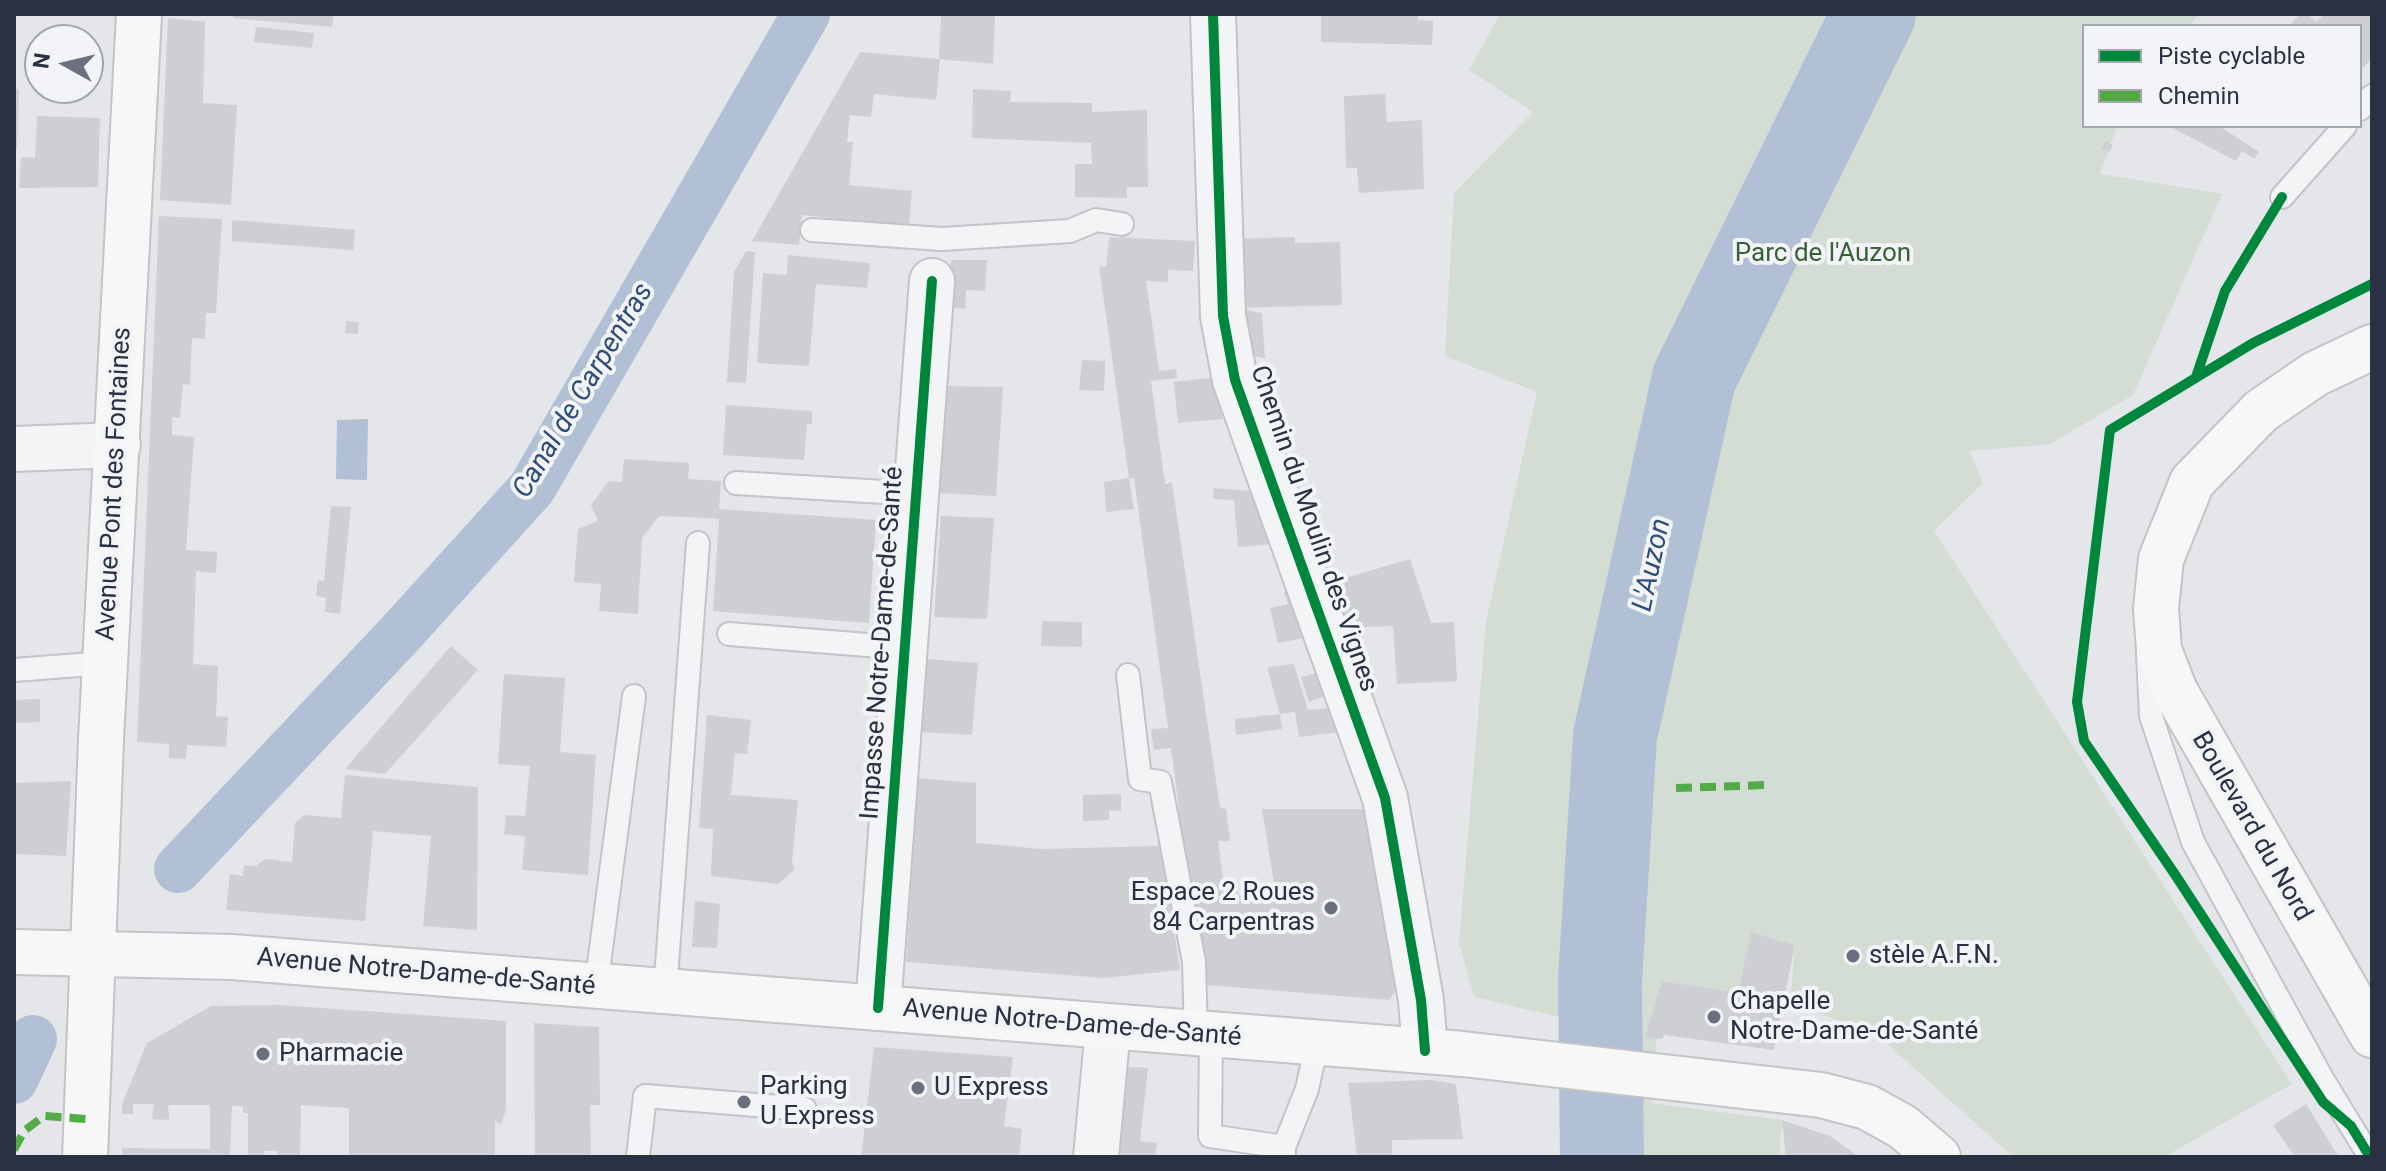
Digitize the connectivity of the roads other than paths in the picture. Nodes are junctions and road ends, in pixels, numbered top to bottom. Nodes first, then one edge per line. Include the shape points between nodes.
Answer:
1 (139, 14) edge
2 (1213, 14) edge
3 (2343, 128) edge
4 (2282, 197) dead end
5 (1122, 224) dead end
6 (812, 230) dead end
7 (942, 239) junction
8 (932, 281) joint
9 (2372, 347) edge
10 (118, 445) junction
11 (14, 449) edge
12 (736, 483) dead end
13 (916, 494) junction
14 (698, 543) dead end
15 (2156, 609) junction
16 (729, 634) dead end
17 (905, 648) junction
18 (105, 663) junction
19 (14, 670) edge
20 (1128, 675) dead end
21 (634, 696) dead end
22 (14, 952) edge
23 (92, 955) junction
24 (596, 987) junction
25 (665, 992) junction
26 (878, 1008) junction
27 (1108, 1028) junction
28 (1204, 1034) junction
29 (2372, 1035) edge
30 (1317, 1044) junction
31 (1444, 1053) junction
32 (805, 1109) dead end
33 (1284, 1152) edge
34 (85, 1157) edge
35 (638, 1157) edge
36 (1096, 1157) edge
37 (1938, 1157) edge
38 (2370, 1157) edge

1 - 10 main road, Avenue Pont des Fontaines
2 - 31 street, Chemin du Moulin des Vignes via 1219,255 1235,380 1385,798 1421,1000
3 - 4 lane
5 - 7 lane via 1096,220 1070,231
6 - 7 lane
7 - 8 lane
8 - 13 street, Impasse Notre-Dame-de-Santé
9 - 15 main road, Boulevard du Nord via 2315,374 2261,411 2192,482 2161,559
10 - 11 street
10 - 18 main road, Avenue Pont des Fontaines
12 - 13 lane
13 - 17 street, Impasse Notre-Dame-de-Santé
14 - 25 lane
15 - 29 main road, Boulevard du Nord via 2159,650 2193,727
15 - 38 lane via 2147,656 2151,716 2193,842
16 - 17 lane
17 - 26 street, Impasse Notre-Dame-de-Santé
18 - 19 lane
18 - 23 main road, Avenue Pont des Fontaines
20 - 28 lane via 1140,779 1160,782
21 - 24 lane
22 - 23 main road, Avenue Notre-Dame-de-Santé
23 - 24 main road, Avenue Notre-Dame-de-Santé via 232,957
23 - 34 main road, Avenue Pont des Fontaines
24 - 25 main road, Avenue Notre-Dame-de-Santé
25 - 26 main road, Avenue Notre-Dame-de-Santé
26 - 27 main road, Avenue Notre-Dame-de-Santé
27 - 28 main road, Avenue Notre-Dame-de-Santé
27 - 36 street
28 - 30 main road, Avenue Notre-Dame-de-Santé
28 - 33 lane via 1210,1136
30 - 31 main road, Avenue Notre-Dame-de-Santé
30 - 33 lane
31 - 37 main road, Avenue Notre-Dame-de-Santé via 1821,1095 1867,1107 1903,1127
32 - 35 lane via 645,1096

